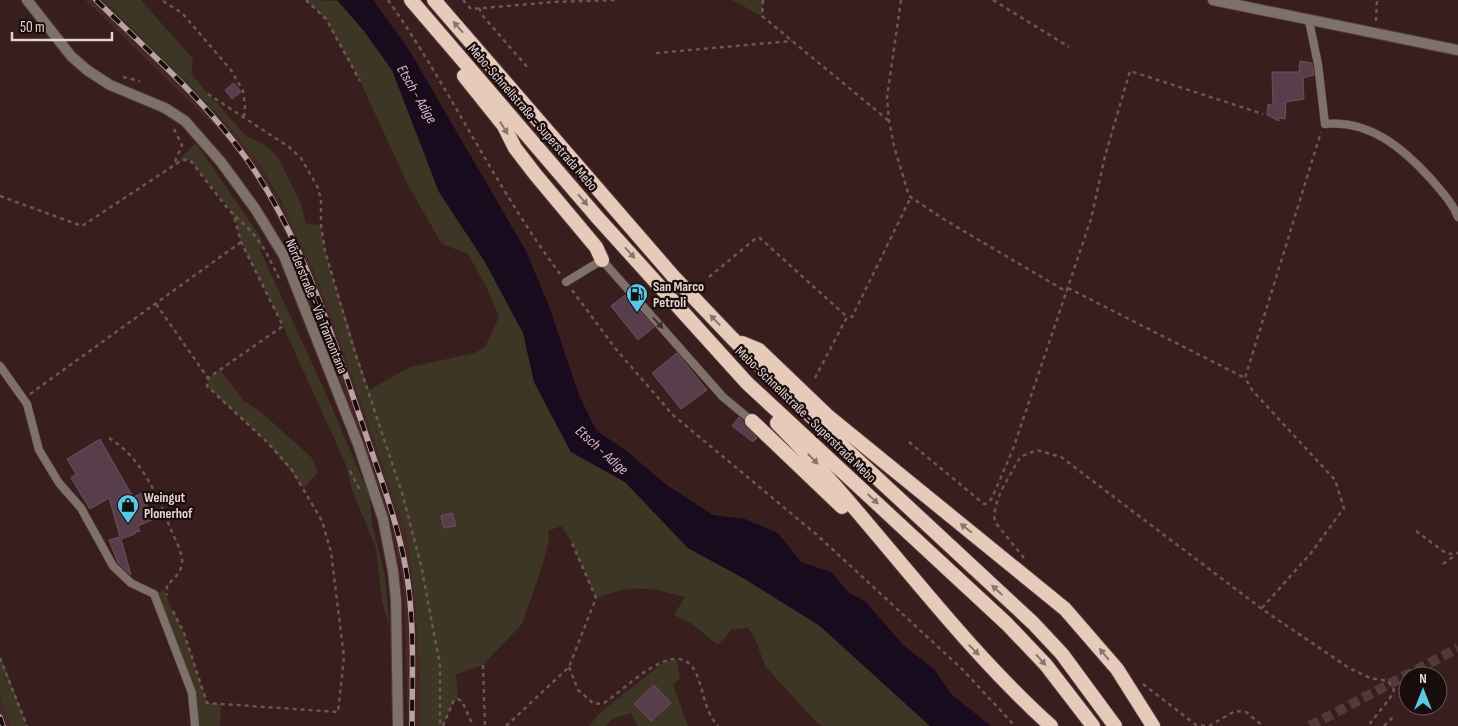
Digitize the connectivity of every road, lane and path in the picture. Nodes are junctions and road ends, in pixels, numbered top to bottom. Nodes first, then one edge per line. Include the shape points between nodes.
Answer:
1 (26, 0) edge
2 (306, 0) edge
3 (388, 0) edge
4 (411, 0) edge
5 (434, 0) edge
6 (463, 0) edge
7 (617, 0) edge
8 (763, 0) edge
9 (901, 0) edge
10 (992, 0) edge
11 (1213, 0) edge
12 (1377, 0) edge
13 (163, 1) edge
14 (553, 1) edge
15 (479, 8) junction
16 (1309, 21) junction
17 (1375, 32) junction
18 (792, 41) junction
19 (449, 44) junction
20 (1068, 47) dead end
21 (1458, 50) edge
22 (656, 53) dead end
23 (528, 68) dead end
24 (360, 81) dead end
25 (208, 94) dead end
26 (1263, 114) dead end
27 (244, 116) junction
28 (889, 121) junction
29 (1325, 124) junction
30 (0, 196) edge
31 (911, 197) junction
32 (233, 213) junction
33 (1458, 217) edge
34 (240, 242) junction
35 (602, 260) junction
36 (709, 276) dead end
37 (280, 280) dead end
38 (566, 282) junction
39 (1068, 290) junction
40 (156, 303) junction
41 (846, 317) junction
42 (732, 338) junction
43 (0, 366) edge
44 (208, 378) junction
45 (815, 378) dead end
46 (1245, 378) junction
47 (747, 383) junction
48 (23, 399) junction
49 (752, 421) joint
50 (109, 438) dead end
51 (909, 442) dead end
52 (1416, 531) dead end
53 (572, 542) dead end
54 (1457, 554) edge
55 (1443, 564) dead end
56 (1030, 565) dead end
57 (169, 603) dead end
58 (1262, 609) junction
59 (173, 610) dead end
60 (952, 625) junction
61 (0, 658) edge
62 (483, 665) dead end
63 (569, 667) junction
64 (1130, 689) junction
65 (1395, 715) dead end
66 (27, 726) edge
67 (195, 726) edge
68 (398, 726) edge
69 (441, 726) edge
70 (473, 726) edge
71 (486, 726) edge
72 (506, 726) edge
73 (718, 726) edge
74 (1015, 726) edge
75 (1051, 726) edge
76 (1092, 726) edge
77 (1115, 726) edge
78 (1143, 726) edge
79 (1153, 726) edge
80 (1263, 726) edge
81 (1368, 726) edge
82 (1384, 726) edge

1 - 68 street, Nörderstraße - Via Tramontana via 71,56 87,70 110,85 165,108 185,121 236,182 284,256 358,444 383,519 396,600
2 - 24 path via 326,19
3 - 38 path via 432,66 541,249
4 - 19 highway, Mebo-Schnellstraße - Superstrada Mebo
42 -> 5 highway, Mebo-Schnellstraße - Superstrada Mebo via 672,276
6 - 15 path via 471,9
7 - 14 path
8 - 18 path via 762,16
9 - 28 path via 888,97
10 - 20 path
11 - 16 street
12 - 17 path
13 - 27 path via 177,8 231,70 243,91
14 - 15 path
15 - 23 path
16 - 17 street
16 - 29 lane
17 - 21 street
18 - 22 path
18 - 28 path
19 -> 35 highway via 454,62 504,126 515,148 596,247
19 -> 47 highway, Mebo-Schnellstraße - Superstrada Mebo via 597,217
25 - 27 path
26 - 39 path via 1130,71
27 - 69 path via 301,158 318,188 322,240 402,493 421,565 440,665
28 - 31 path via 906,189
29 - 33 lane via 1364,128 1403,150 1447,198
29 - 46 path
30 - 32 path via 82,226 182,160 190,160
31 - 39 path
31 - 41 path via 866,292 852,317
32 - 34 path
32 - 37 path via 265,250
34 - 40 path
34 - 44 path via 282,326
35 - 38 lane
35 -> 49 lane via 723,397
36 - 41 path via 737,251 760,238
38 - 74 path via 615,348 673,414 817,535 962,669
39 - 46 path
39 - 51 path via 1013,449 988,503 984,504
40 - 44 path
40 - 48 path
41 - 45 path
64 -> 42 highway via 1117,669 1065,609 829,418 759,350
77 -> 42 highway, Mebo-Schnellstraße - Superstrada Mebo via 1062,654 1033,623 822,427
43 - 48 lane
44 - 59 path via 207,386 292,470 322,521 331,552 344,657 338,712 207,703
46 - 58 path via 1252,390 1335,480 1344,508
47 -> 60 highway via 758,404 821,468
47 -> 76 highway, Mebo-Schnellstraße - Superstrada Mebo via 1007,624 1046,665
48 - 67 lane via 38,450 80,508 113,566 131,583 154,594 192,693
49 - 60 highway via 840,504 937,618
50 - 57 path via 134,458 157,495 178,547 182,560 180,570 165,590
52 - 54 path via 1447,554
53 - 63 path via 596,598
54 - 55 path
56 - 58 path via 995,522 994,516 998,498 1020,457 1038,450 1061,457
58 - 81 path via 1349,668 1370,678 1388,681 1394,690
60 -> 75 highway
61 - 66 path
62 - 71 path
63 - 72 path
63 - 73 path via 578,690 594,704 604,703 665,659 681,660 695,672 706,708
64 - 78 highway
64 - 79 highway
64 - 80 path via 1140,683 1196,725 1209,726 1235,711 1246,712
65 - 82 path
69 - 70 path via 454,700 458,699 462,701

